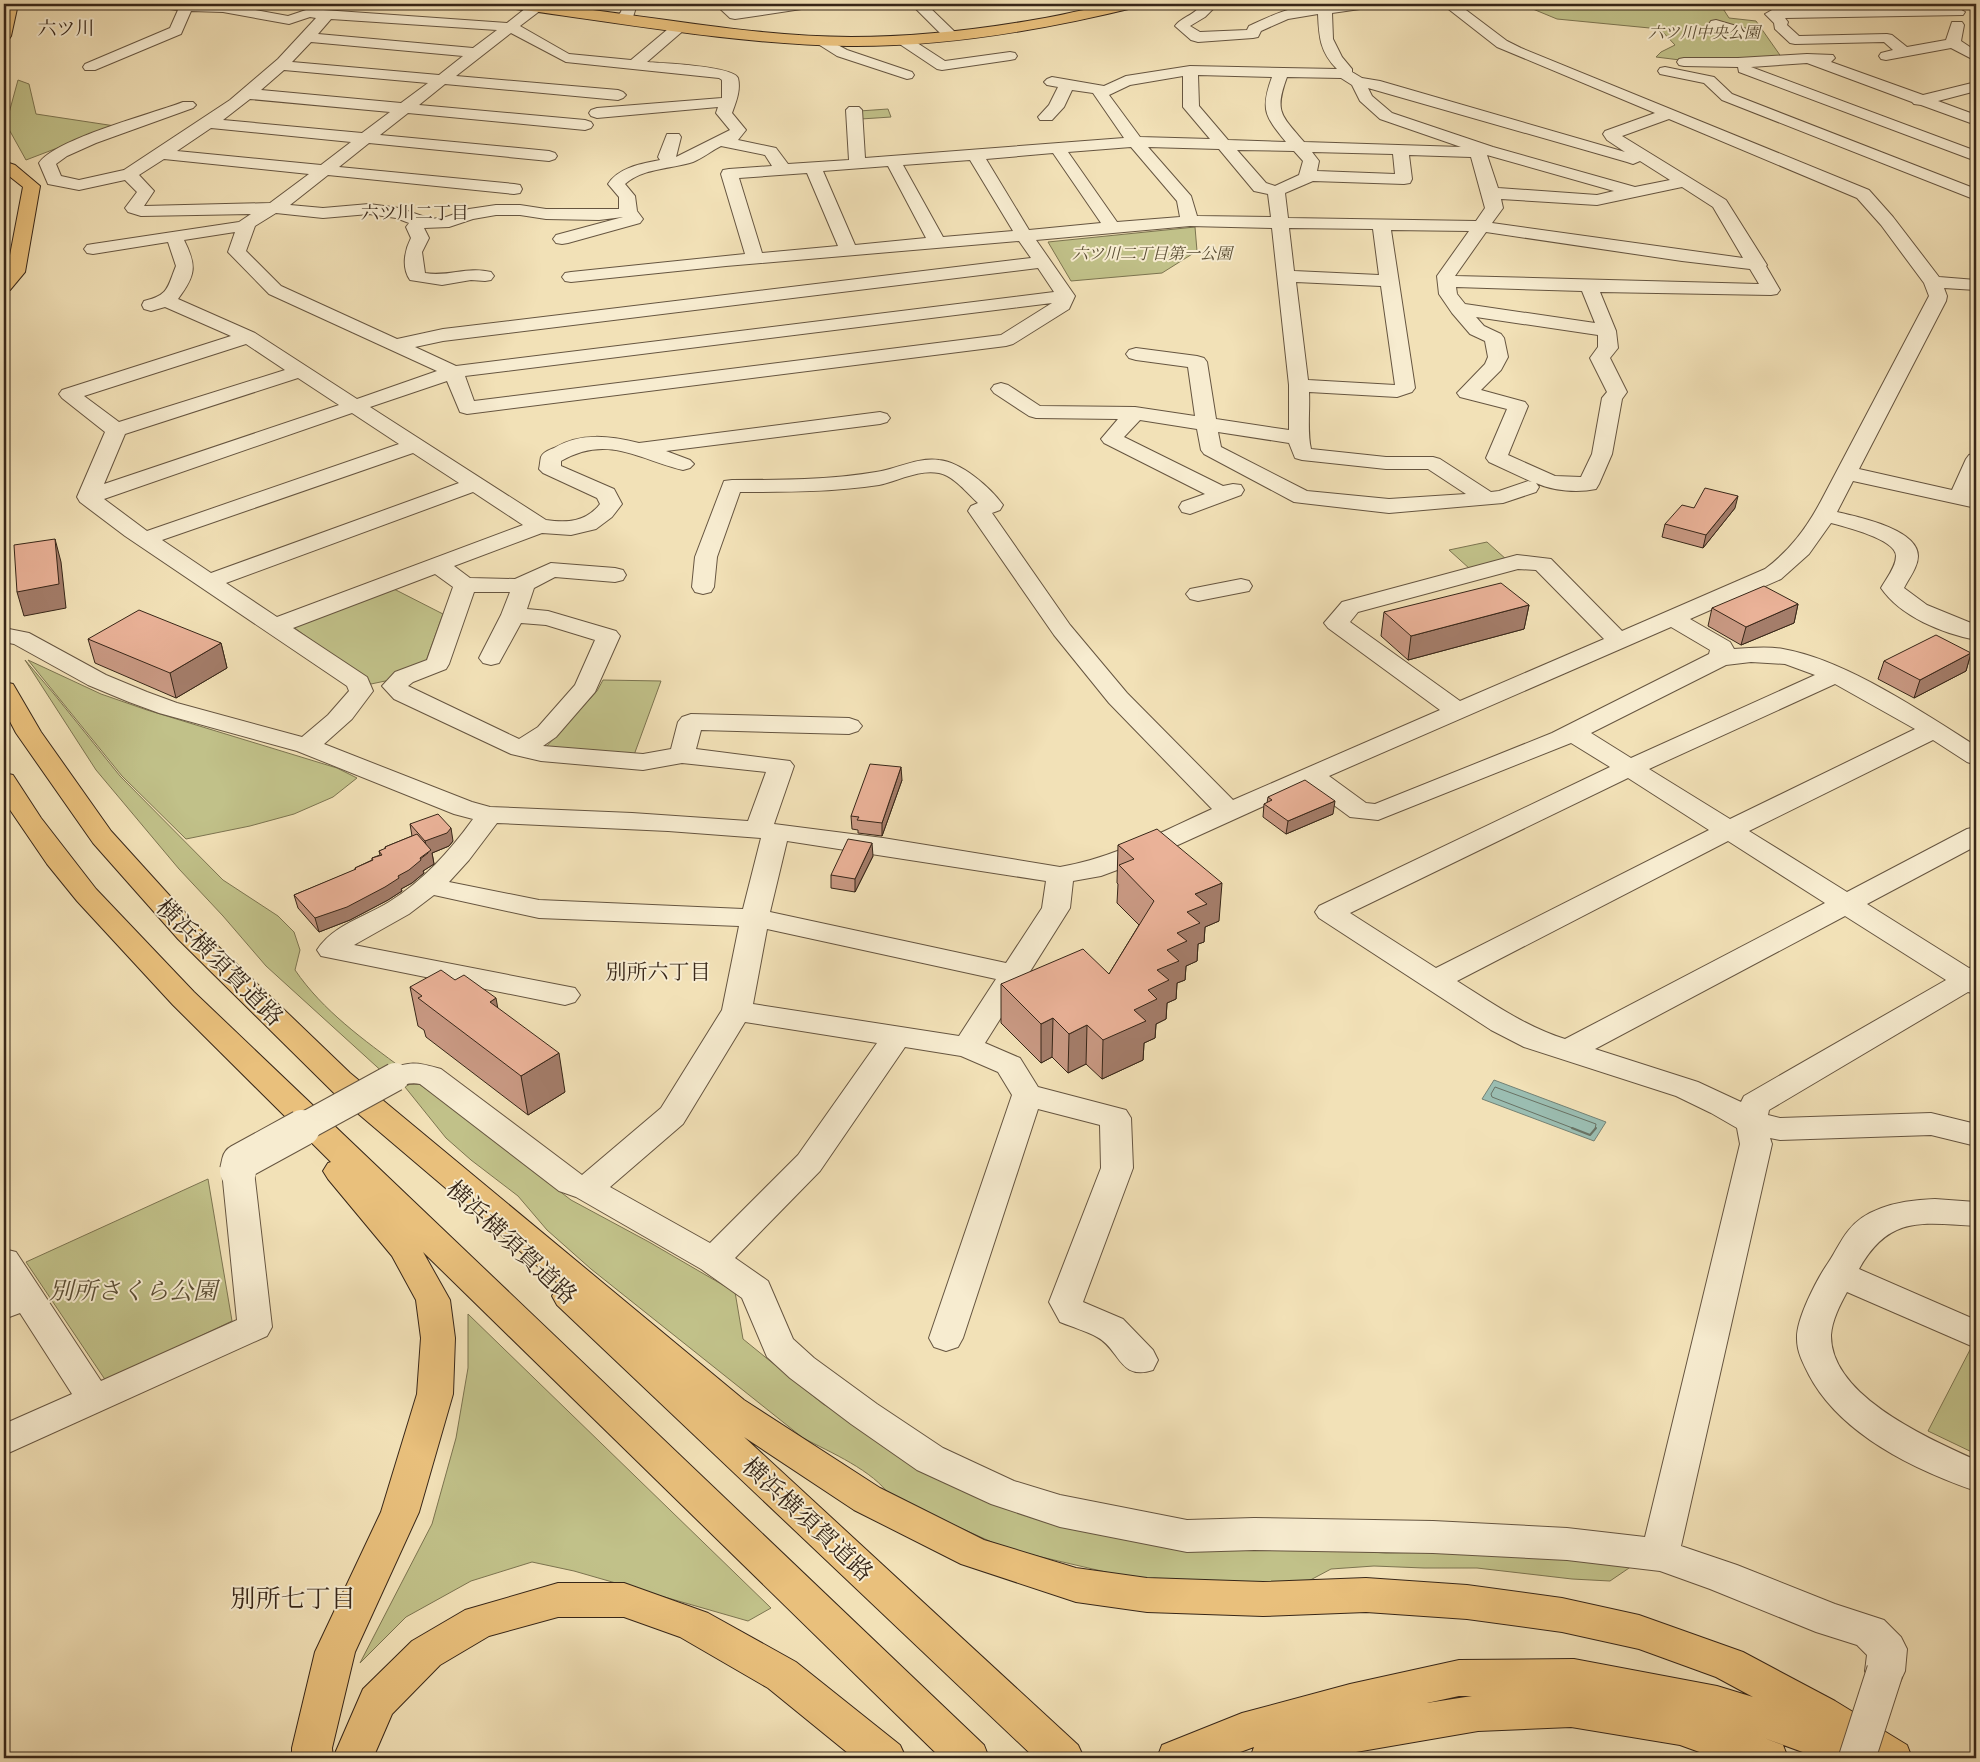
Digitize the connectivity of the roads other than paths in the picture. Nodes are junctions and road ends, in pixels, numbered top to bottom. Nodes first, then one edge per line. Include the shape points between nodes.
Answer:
1 (11, 4) edge
2 (162, 4) edge
3 (509, 4) edge
4 (630, 4) edge
5 (722, 4) edge
6 (801, 4) edge
7 (918, 4) edge
8 (1132, 4) edge
9 (1207, 4) edge
10 (1368, 4) edge
11 (1449, 4) edge
12 (186, 7) junction
13 (536, 7) junction
14 (1959, 8) edge
15 (1791, 9) edge
16 (1325, 10) junction
17 (327, 14) junction
18 (622, 19) junction
19 (1716, 24) dead end
20 (510, 27) junction
21 (679, 27) junction
22 (950, 35) junction
23 (1752, 35) dead end
24 (4, 36) edge
25 (1196, 37) junction
26 (309, 38) junction
27 (1959, 39) junction
28 (903, 40) junction
29 (823, 41) junction
30 (1750, 51) dead end
31 (1904, 52) junction
32 (476, 53) junction
33 (1010, 56) dead end
34 (1976, 56) edge
35 (1873, 57) dead end
36 (1807, 58) junction
37 (1845, 58) dead end
38 (1768, 62) junction
39 (281, 65) junction
40 (640, 66) junction
41 (90, 67) dead end
42 (1744, 69) junction
43 (1190, 70) junction
44 (1227, 71) junction
45 (1281, 72) junction
46 (1344, 74) junction
47 (907, 75) dead end
48 (442, 79) junction
49 (1709, 80) junction
50 (1358, 82) junction
51 (1976, 86) edge
52 (1107, 91) junction
53 (1466, 93) dead end
54 (249, 94) junction
55 (618, 95) junction
56 (1922, 100) junction
57 (728, 102) junction
58 (1442, 104) junction
59 (188, 105) dead end
60 (405, 108) junction
61 (854, 110) dead end
62 (1764, 111) junction
63 (597, 113) junction
64 (1670, 113) junction
65 (1868, 115) junction
66 (1046, 117) dead end
67 (1976, 120) edge
68 (210, 123) junction
69 (585, 125) junction
70 (1704, 127) junction
71 (1592, 128) dead end
72 (1812, 130) junction
73 (1610, 134) junction
74 (673, 137) dead end
75 (365, 139) junction
76 (723, 142) junction
77 (1134, 142) junction
78 (1224, 144) junction
79 (1301, 146) junction
80 (1057, 148) junction
81 (1400, 149) junction
82 (4, 150) edge
83 (1482, 151) junction
84 (161, 154) junction
85 (975, 154) junction
86 (550, 156) junction
87 (1976, 156) edge
88 (893, 161) junction
89 (672, 162) junction
90 (1896, 162) junction
91 (856, 164) junction
92 (1656, 164) junction
93 (813, 167) junction
94 (9, 168) junction
95 (783, 169) junction
96 (323, 170) junction
97 (129, 174) junction
98 (1307, 176) junction
99 (1830, 179) junction
100 (1684, 182) junction
101 (514, 189) junction
102 (1276, 191) junction
103 (12, 192) dead end
104 (1634, 192) junction
105 (1974, 192) edge
106 (1492, 193) junction
107 (273, 208) junction
108 (496, 210) junction
109 (628, 211) junction
110 (421, 220) junction
111 (1190, 222) junction
112 (1281, 223) junction
113 (1381, 224) junction
114 (246, 226) junction
115 (1480, 226) junction
116 (1112, 227) junction
117 (1023, 234) junction
118 (174, 237) junction
119 (562, 239) dead end
120 (937, 242) junction
121 (93, 249) dead end
122 (849, 250) junction
123 (755, 258) junction
124 (1044, 262) junction
125 (1758, 265) junction
126 (485, 276) dead end
127 (1286, 276) junction
128 (572, 277) dead end
129 (1390, 281) junction
130 (1448, 281) junction
131 (1933, 282) junction
132 (1976, 285) edge
133 (4, 286) edge
134 (1589, 286) junction
135 (1066, 296) junction
136 (748, 298) junction
137 (1459, 309) junction
138 (1607, 331) junction
139 (766, 334) junction
140 (248, 337) junction
141 (396, 345) junction
142 (1136, 354) dead end
143 (783, 368) junction
144 (302, 371) junction
145 (454, 372) junction
146 (1299, 384) junction
147 (1001, 389) dead end
148 (355, 406) junction
149 (1135, 413) junction
150 (880, 418) dead end
151 (1208, 425) junction
152 (116, 430) junction
153 (1298, 438) junction
154 (416, 446) junction
155 (634, 449) junction
156 (1976, 459) edge
157 (683, 464) dead end
158 (1846, 473) junction
159 (1265, 478) junction
160 (475, 484) junction
161 (1528, 487) dead end
162 (1222, 494) junction
163 (88, 497) junction
164 (1488, 499) junction
165 (1967, 500) edge
166 (1190, 507) dead end
167 (1825, 515) junction
168 (540, 526) junction
169 (145, 539) junction
170 (436, 565) junction
171 (615, 575) dead end
172 (209, 582) junction
173 (465, 585) junction
174 (1241, 586) dead end
175 (517, 587) junction
176 (703, 587) dead end
177 (1198, 594) dead end
178 (512, 615) junction
179 (1672, 618) junction
180 (276, 626) junction
181 (1976, 633) edge
182 (4, 636) edge
183 (1618, 640) junction
184 (492, 658) dead end
185 (1721, 658) junction
186 (1835, 675) junction
187 (394, 686) junction
188 (4, 689) edge
189 (361, 691) junction
190 (1458, 711) junction
191 (849, 726) dead end
192 (1934, 730) junction
193 (1572, 732) junction
194 (306, 746) junction
195 (520, 749) junction
196 (682, 755) junction
197 (1976, 757) edge
198 (1629, 768) junction
199 (1310, 775) junction
200 (4, 781) edge
201 (1229, 811) junction
202 (489, 815) junction
203 (1729, 830) junction
204 (767, 831) junction
205 (1976, 835) edge
206 (1060, 875) junction
207 (430, 886) junction
208 (1846, 904) junction
209 (755, 918) junction
210 (1014, 974) junction
211 (1435, 980) junction
212 (1974, 980) edge
213 (571, 997) dead end
214 (737, 1011) junction
215 (897, 1036) junction
216 (967, 1047) junction
217 (1568, 1050) junction
218 (250, 1065) junction
219 (334, 1076) junction
220 (1027, 1094) junction
221 (1751, 1122) junction
222 (1976, 1135) edge
223 (578, 1186) junction
224 (1976, 1214) edge
225 (4, 1260) edge
226 (713, 1260) junction
227 (1838, 1274) junction
228 (15, 1301) edge
229 (1976, 1335) edge
230 (946, 1338) dead end
231 (1142, 1360) dead end
232 (94, 1399) junction
233 (4, 1440) edge
234 (1976, 1476) edge
235 (1660, 1555) junction
236 (1054, 1750) edge
237 (312, 1758) edge
238 (353, 1758) edge
239 (885, 1758) edge
240 (969, 1758) edge
241 (1177, 1758) edge
242 (1270, 1758) edge
243 (1768, 1758) edge
244 (1857, 1758) edge
245 (1863, 1758) edge
246 (1892, 1758) edge

1 - 24 main road
2 - 12 street
3 - 13 main road
4 - 18 street via 628,14
5 - 6 street via 735,15
7 - 22 street
8 - 22 main road
9 - 25 street via 1200,16 1182,26
10 - 16 street
11 - 64 street via 1516,51
12 - 17 street via 223,8 289,20 309,13
12 - 41 street via 176,30
13 - 18 main road
13 - 20 street
14 - 15 street
14 - 27 street
15 - 31 street via 1772,14 1795,40 1887,38
16 - 25 street via 1283,16 1254,29 1253,34
16 - 46 street via 1326,39 1335,59 1344,68
17 - 20 street
17 - 26 street
18 - 21 main road
19 - 23 street
20 - 32 street
20 - 40 street via 566,58
21 - 29 main road
21 - 40 street
22 - 28 main road
25 - 44 street via 1213,51
26 - 32 street
26 - 39 street
27 - 31 street
27 - 34 street
28 - 29 main road
28 - 33 street via 942,66
29 - 47 street via 842,53
30 - 38 street
31 - 35 street
32 - 48 street
36 - 37 street
36 - 38 street
36 - 56 street
38 - 42 street
38 - 49 street via 1663,65
39 - 48 street
39 - 54 street
40 - 55 street
40 - 57 street via 723,74 730,78
42 - 49 street
42 - 65 street
43 - 44 street
43 - 52 street via 1126,81
43 - 78 street via 1191,107
44 - 45 street
45 - 46 street
45 - 79 street via 1272,97 1275,118
46 - 50 street
48 - 55 street
48 - 60 street
49 - 62 street via 1727,97
50 - 58 street
50 - 83 street via 1365,98 1386,116
51 - 56 street
52 - 66 street via 1059,83 1056,107
52 - 77 street via 1100,94
53 - 58 street
54 - 60 street
54 - 68 street
55 - 63 street
56 - 65 street
56 - 67 street
57 - 63 street
57 - 76 street via 724,113 738,130
58 - 92 street
59 - 97 street via 68,149 46,163 54,180 79,185
60 - 69 street
60 - 75 street
61 - 91 street
62 - 70 street
62 - 72 street
63 - 69 street
64 - 70 street
64 - 73 street
65 - 72 street
65 - 87 street
68 - 75 street
68 - 84 street
69 - 86 street
70 - 99 street
71 - 73 street
72 - 90 street
73 - 92 street
74 - 89 street via 666,157
75 - 86 street
75 - 96 street
76 - 89 street via 713,143 690,158
76 - 95 street via 770,151
77 - 78 street
77 - 80 street
77 - 111 street via 1185,200
78 - 79 street
78 - 102 street via 1260,187
79 - 81 street
79 - 98 street via 1311,161
80 - 85 street
80 - 116 street
81 - 83 street
81 - 98 street via 1404,179
82 - 94 main road
83 - 104 street
83 - 106 street
84 - 96 street
84 - 97 street
85 - 88 street
85 - 117 street
86 - 101 street
88 - 91 street
88 - 120 street
89 - 109 street via 621,178 616,184 627,196
90 - 99 street
90 - 105 street
91 - 93 street
92 - 100 street
93 - 95 street
93 - 122 street
94 - 103 main road
94 - 133 main road via 32,186 16,272
95 - 123 street via 730,174
96 - 101 street
96 - 107 street
97 - 107 street via 146,191 134,208 141,211
98 - 102 street
99 - 131 street via 1867,197
100 - 104 street
100 - 125 street via 1720,204
101 - 108 street
102 - 112 street
104 - 106 street via 1597,200
106 - 115 street via 1494,208
107 - 110 street via 323,213 369,209
107 - 114 street
108 - 109 street via 598,215
108 - 110 street via 469,214 448,222 429,224
109 - 119 street via 634,219
110 - 126 street via 416,227 420,238 413,252 416,276 430,280 457,278 465,273
111 - 112 street
111 - 116 street
112 - 113 street
112 - 127 street
113 - 115 street
113 - 129 street
114 - 118 street via 203,230
114 - 141 street via 237,252 275,290
115 - 125 street
115 - 130 street via 1446,276
116 - 117 street
117 - 120 street
117 - 124 street
118 - 121 street
118 - 140 street via 185,266 176,289 159,303
120 - 122 street
122 - 123 street
123 - 128 street
124 - 135 street
124 - 136 street
125 - 134 street via 1771,290
127 - 129 street
127 - 146 street
129 - 146 street via 1405,388 1397,391
130 - 134 street
130 - 137 street via 1448,294
131 - 132 street
131 - 158 street via 1937,301
134 - 138 street
135 - 139 street
135 - 143 street via 1062,305 1006,340
136 - 139 street
136 - 141 street via 443,335
137 - 138 street
137 - 138 street via 1477,330 1494,338 1498,357 1494,366 1467,393 1518,406 1496,458 1551,482 1588,484 1602,454 1612,398 1618,392 1600,358 1608,348
139 - 143 street
139 - 145 street
140 - 144 street
140 - 152 street via 69,394
141 - 145 street
142 - 151 street via 1197,362
143 - 145 street via 467,408
144 - 148 street
144 - 152 street
145 - 148 street
146 - 153 street
147 - 149 street via 1036,412
148 - 154 street
148 - 163 street
149 - 151 street
149 - 162 street via 1111,438
150 - 155 street
151 - 153 street
151 - 159 street via 1211,450
152 - 163 street
153 - 164 street via 1302,454 1386,463 1433,463
154 - 160 street
154 - 169 street
155 - 157 street
155 - 168 street via 604,440 580,443 551,458 550,469 606,494 611,504 592,523 560,529
156 - 165 street
158 - 165 street
158 - 167 street
159 - 162 street
159 - 164 street via 1302,497 1379,505
160 - 168 street
160 - 172 street
161 - 164 street
162 - 166 street
163 - 169 street
167 - 179 street via 1804,548 1787,565 1752,584
167 - 181 street via 1870,528 1901,543 1907,552 1907,560 1892,588 1898,597 1910,606
168 - 170 street
169 - 172 street
170 - 173 street
170 - 180 street
171 - 175 street via 551,570
172 - 180 street
173 - 175 street
173 - 187 street via 436,664 404,677
174 - 177 street
175 - 178 street via 523,588
176 - 201 street via 706,557 732,486 814,486 880,478 924,466 940,466 955,471 992,505 979,511 1062,630 1118,698
178 - 184 street
178 - 195 street via 548,618 608,636 586,687 547,732
179 - 183 street
179 - 185 street via 1722,647
180 - 189 street via 358,682
182 - 194 street via 21,638 96,680 153,703
183 - 190 street
183 - 190 street via 1543,564 1517,562 1350,607 1336,622
185 - 186 street via 1781,656
185 - 193 street
186 - 192 street via 1880,697
186 - 198 street
187 - 189 street
187 - 195 street via 403,694
188 - 219 main road, 横浜横須賀道路 via 29,733 102,837 188,933
189 - 194 street via 319,737
190 - 199 street
191 - 196 street via 691,722
192 - 197 street
192 - 203 street
193 - 198 street
193 - 199 street via 1378,812 1359,810
194 - 202 street via 463,808
195 - 196 street via 643,762
196 - 204 street via 781,766
198 - 203 street
198 - 211 street via 1329,912
199 - 201 street
200 - 218 main road via 19,807 78,884 136,951
201 - 206 street via 1137,853 1091,870
202 - 204 street
202 - 207 street via 466,848
203 - 208 street
203 - 211 street
204 - 206 street
204 - 209 street
205 - 208 street
206 - 210 street via 1056,908
207 - 209 street via 539,909
207 - 213 street via 341,940 331,950
208 - 212 street
208 - 217 street
209 - 210 street
209 - 214 street
210 - 216 street
211 - 217 street via 1502,1023 1535,1040
212 - 221 street via 1755,1104
214 - 215 street
214 - 223 street via 672,1116
215 - 216 street
215 - 226 street via 809,1163
216 - 220 street via 1009,1065
217 - 221 street via 1687,1089
218 - 237 main road via 404,1248 433,1300 438,1338 435,1394 400,1512 335,1652
218 - 240 main road
219 - 236 main road, 横浜横須賀道路
219 - 246 main road via 731,1410 867,1499 974,1553 1076,1585 1147,1594 1263,1599 1366,1595 1458,1601 1562,1615 1639,1632 1729,1664 1821,1714
220 - 230 street
220 - 231 street via 1115,1118 1117,1168 1066,1302 1072,1313 1111,1328
221 - 222 street via 1780,1130 1931,1124
221 - 235 street via 1756,1144
223 - 226 street
223 - 232 street, bridge via 430,1076 414,1072 395,1077 240,1162 238,1171 254,1326
224 - 227 street via 1933,1210 1893,1218 1862,1236
225 - 228 street
226 - 235 street via 756,1290 779,1347 864,1414 930,1458 966,1477 1060,1511 1187,1536 1433,1537 1568,1544
227 - 229 street
227 - 234 street via 1813,1331 1816,1355 1832,1382 1859,1411 1892,1437
228 - 232 street
232 - 233 street
235 - 244 street, bridge via 1830,1620 1870,1632 1887,1649 1885,1671
238 - 239 main road via 377,1702 426,1653 479,1622 558,1600 624,1600 694,1624 782,1675
241 - 245 main road via 1242,1732 1350,1702 1460,1678 1574,1677 1717,1704 1803,1732
242 - 243 main road via 1356,1734 1478,1713 1571,1709 1680,1727

